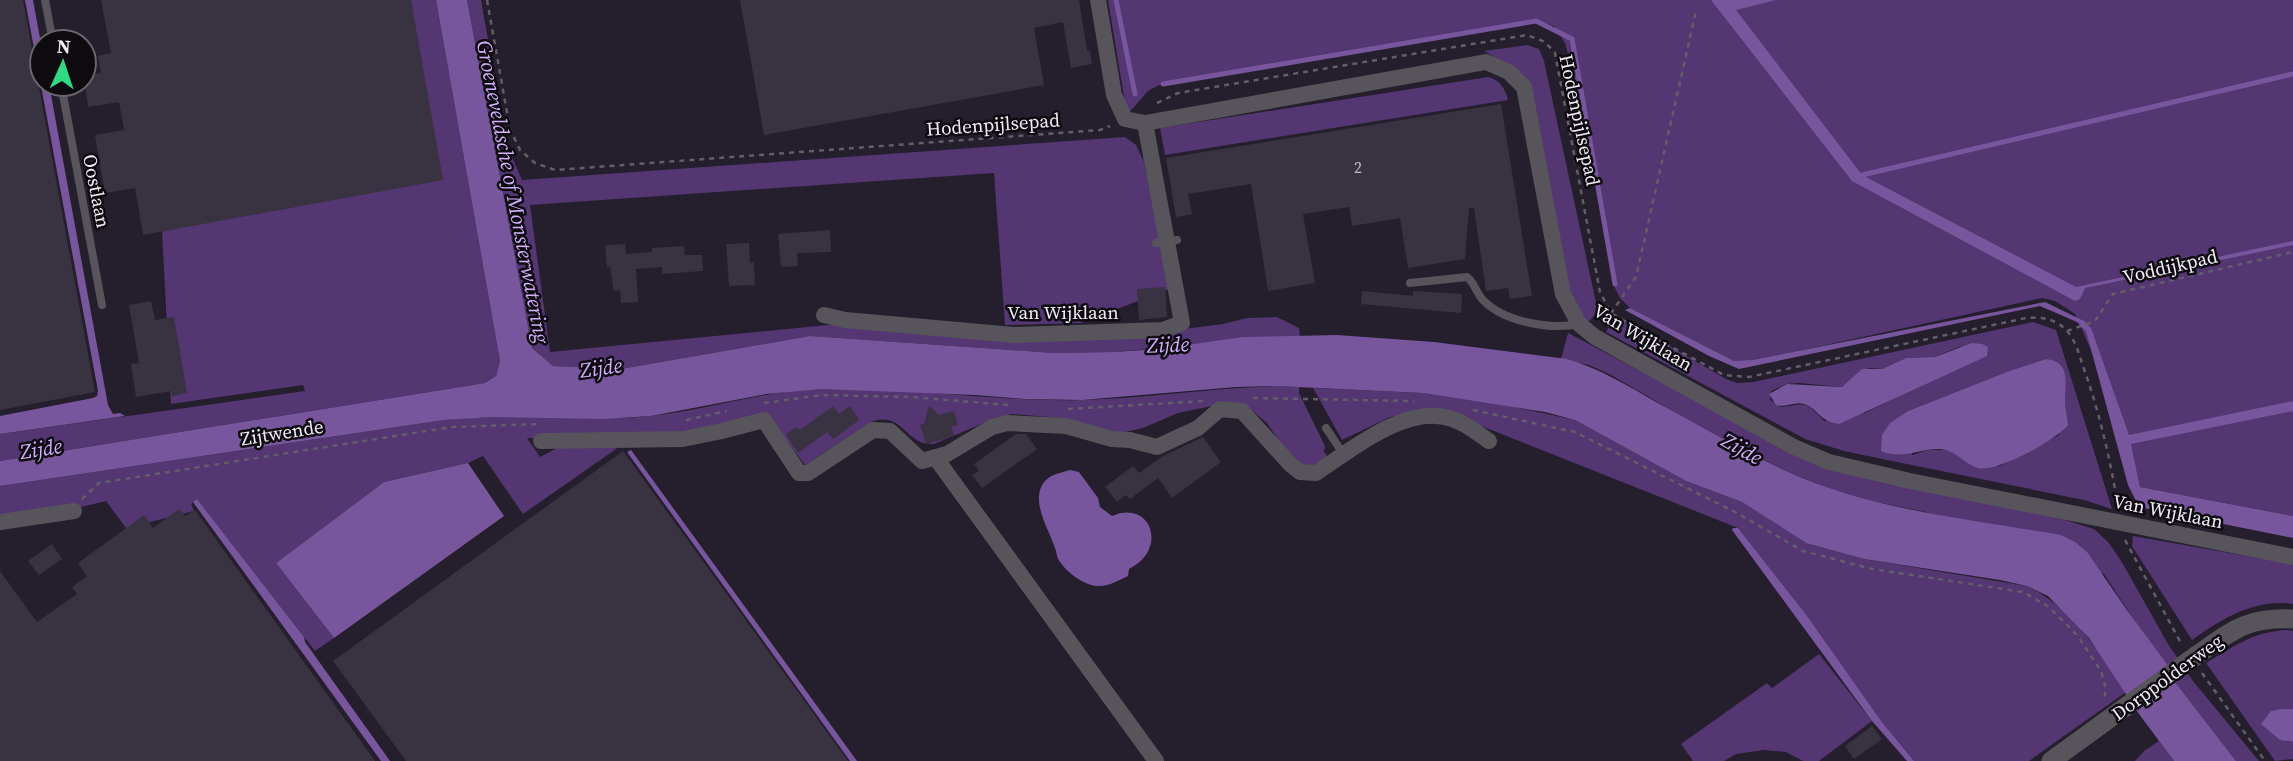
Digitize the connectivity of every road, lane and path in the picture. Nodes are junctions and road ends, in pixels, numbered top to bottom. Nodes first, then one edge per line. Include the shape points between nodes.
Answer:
1 (45, 0) edge
2 (488, 0) edge
3 (1098, 0) edge
4 (1696, 11) dead end
5 (50, 28) edge
6 (64, 98) edge
7 (1157, 103) dead end
8 (1125, 119) junction
9 (1145, 123) junction
10 (2293, 252) edge
11 (1410, 283) dead end
12 (102, 305) dead end
13 (1611, 313) junction
14 (824, 315) dead end
15 (1578, 324) junction
16 (2067, 331) junction
17 (1595, 337) junction
18 (1253, 398) dead end
19 (1214, 400) dead end
20 (1416, 401) dead end
21 (762, 404) dead end
22 (1020, 406) dead end
23 (737, 409) dead end
24 (1058, 409) dead end
25 (1468, 409) dead end
26 (676, 423) dead end
27 (548, 425) dead end
28 (1326, 428) dead end
29 (541, 441) dead end
30 (1489, 441) dead end
31 (1344, 455) junction
32 (935, 457) junction
33 (74, 511) joint
34 (0, 522) edge
35 (2121, 522) junction
36 (2293, 557) edge
37 (2293, 620) edge
38 (2193, 657) junction
39 (2106, 721) junction
40 (1156, 761) edge
41 (2051, 761) edge
42 (2265, 761) edge

1 - 5 lane
2 - 8 path, Hodenpijlsepad via 510,129 520,150 535,163 555,170 1100,130
3 - 8 street via 1114,95
4 - 13 path via 1636,277
6 - 12 lane, Oostlaan
7 - 13 path, Hodenpijlsepad via 1178,93 1527,35 1545,42 1555,53 1600,292
8 - 9 street, Van Wijklaan
9 - 14 street, Van Wijklaan via 1182,323 1164,330 1014,335
9 - 15 street, Van Wijklaan via 1486,62 1509,72 1524,87 1563,294
10 - 16 path, Voddijkpad via 2113,294 2095,321
11 - 15 lane via 1467,277 1480,298 1504,316 1566,327
13 - 16 path via 1712,369 1737,377 2026,318 2049,319
13 - 17 path
15 - 17 street, Van Wijklaan
16 - 35 path via 2098,410
17 - 35 street, Van Wijklaan via 1829,462
18 - 20 path
19 - 24 path
21 - 22 path via 822,395
23 - 26 path
25 - 39 path via 1575,432 1802,551 1872,569 2023,592 2049,607 2077,635 2101,671
27 - 33 path, Zijtwende via 453,427 99,483
28 - 31 lane
29 - 32 street via 682,439 764,419 799,473 808,473 873,430 890,431 922,461
30 - 31 street via 1463,423 1437,415 1398,422
31 - 32 street via 1316,474 1300,472 1242,411 1220,409 1198,428 1157,447 1066,426 1007,423
32 - 40 street
33 - 34 street
35 - 36 street, Van Wijklaan
35 - 38 path via 2126,540
37 - 38 street, Dorppolderweg via 2252,621
38 - 39 street, Dorppolderweg, bridge
38 - 42 path
39 - 41 street, Dorppolderweg

